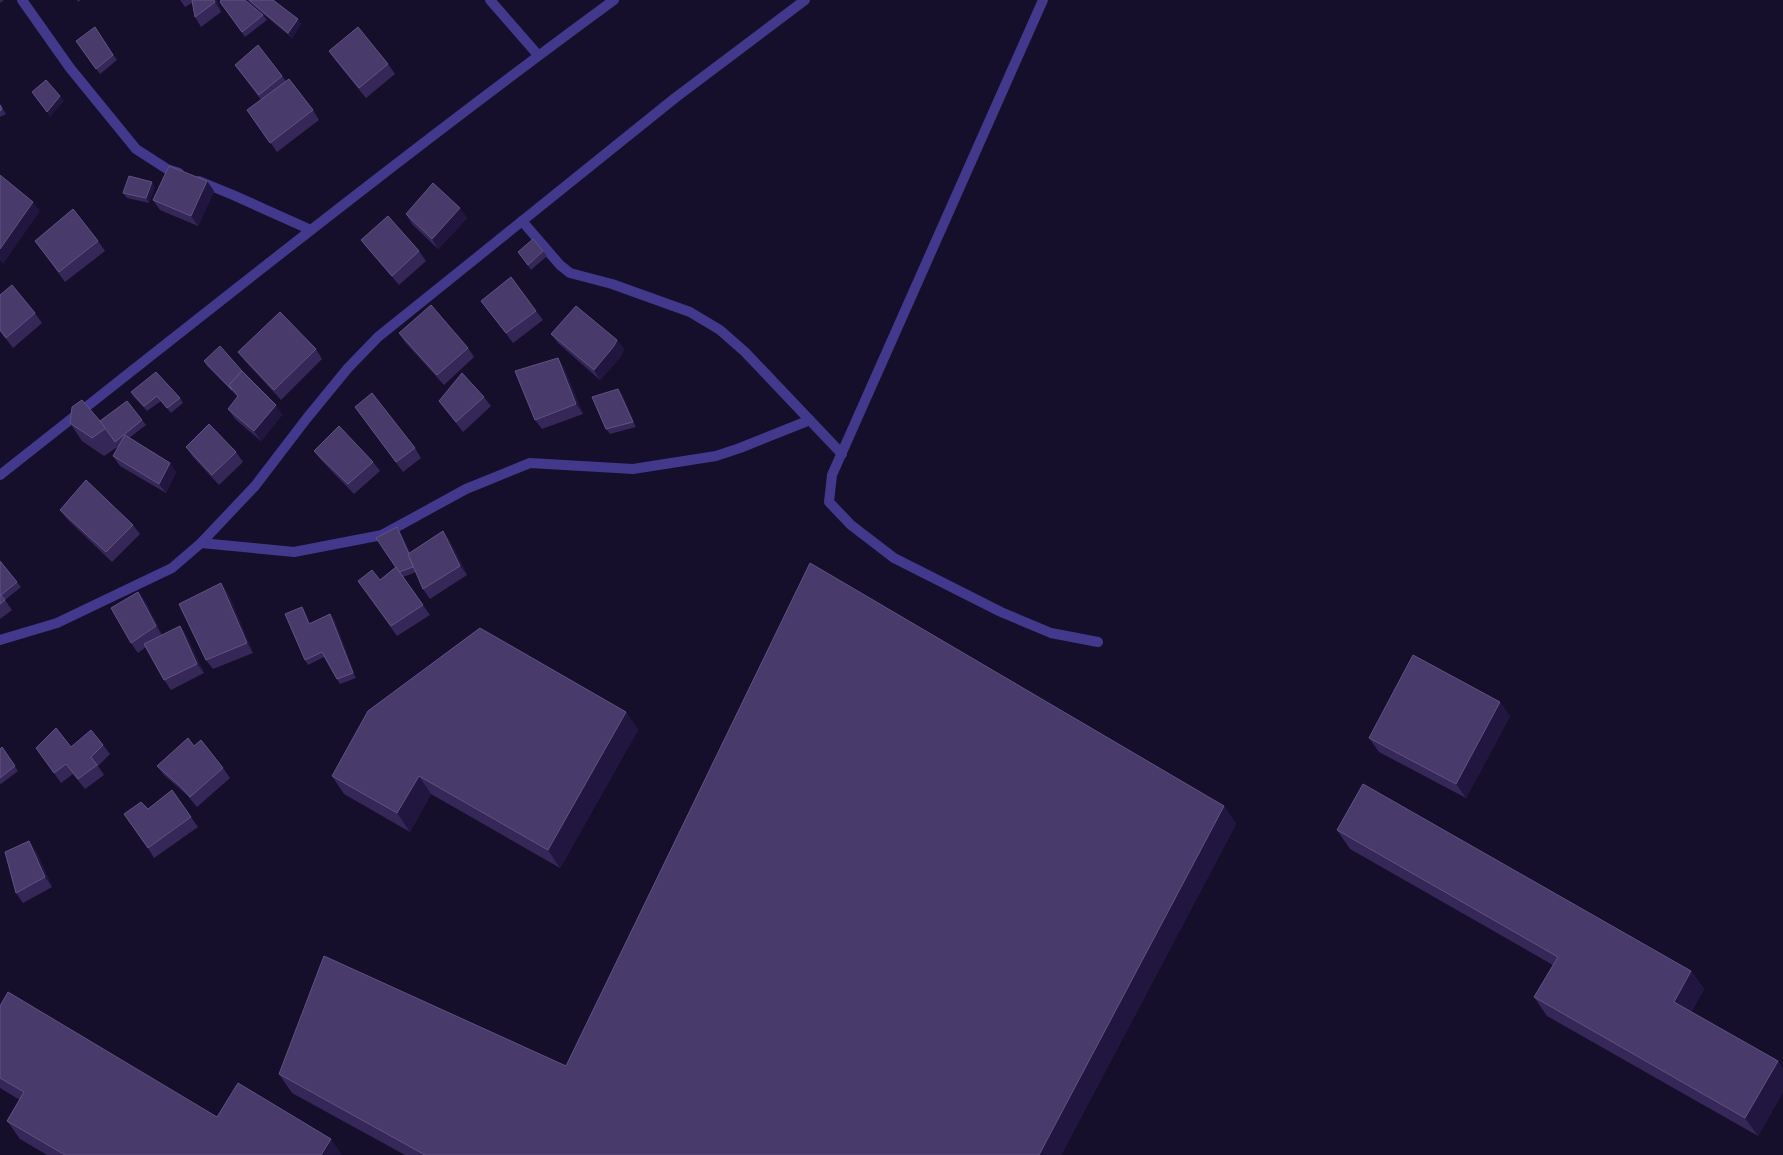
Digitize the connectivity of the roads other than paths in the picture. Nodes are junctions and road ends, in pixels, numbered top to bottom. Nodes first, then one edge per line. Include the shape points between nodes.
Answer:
1 (22, 0) edge
2 (490, 0) edge
3 (614, 0) edge
4 (805, 0) edge
5 (1043, 0) edge
6 (538, 55) junction
7 (522, 220) junction
8 (311, 230) junction
9 (810, 420) junction
10 (842, 454) junction
11 (0, 475) edge
12 (201, 543) junction
13 (0, 640) edge
14 (1098, 642) dead end

1 - 8 street via 70,68 136,149 167,169
2 - 6 street
3 - 6 street
4 - 7 street via 675,98
5 - 10 street
6 - 8 street
7 - 9 street via 560,265 570,273 612,284 690,312 720,330 745,352
7 - 12 street via 378,338 348,368 256,486
8 - 11 street
9 - 10 street
9 - 12 street via 716,456 633,469 530,463 466,489 382,535 294,552
10 - 14 street via 832,475 829,502 850,525 894,558 1001,612 1051,633
12 - 13 street via 172,568 58,623

